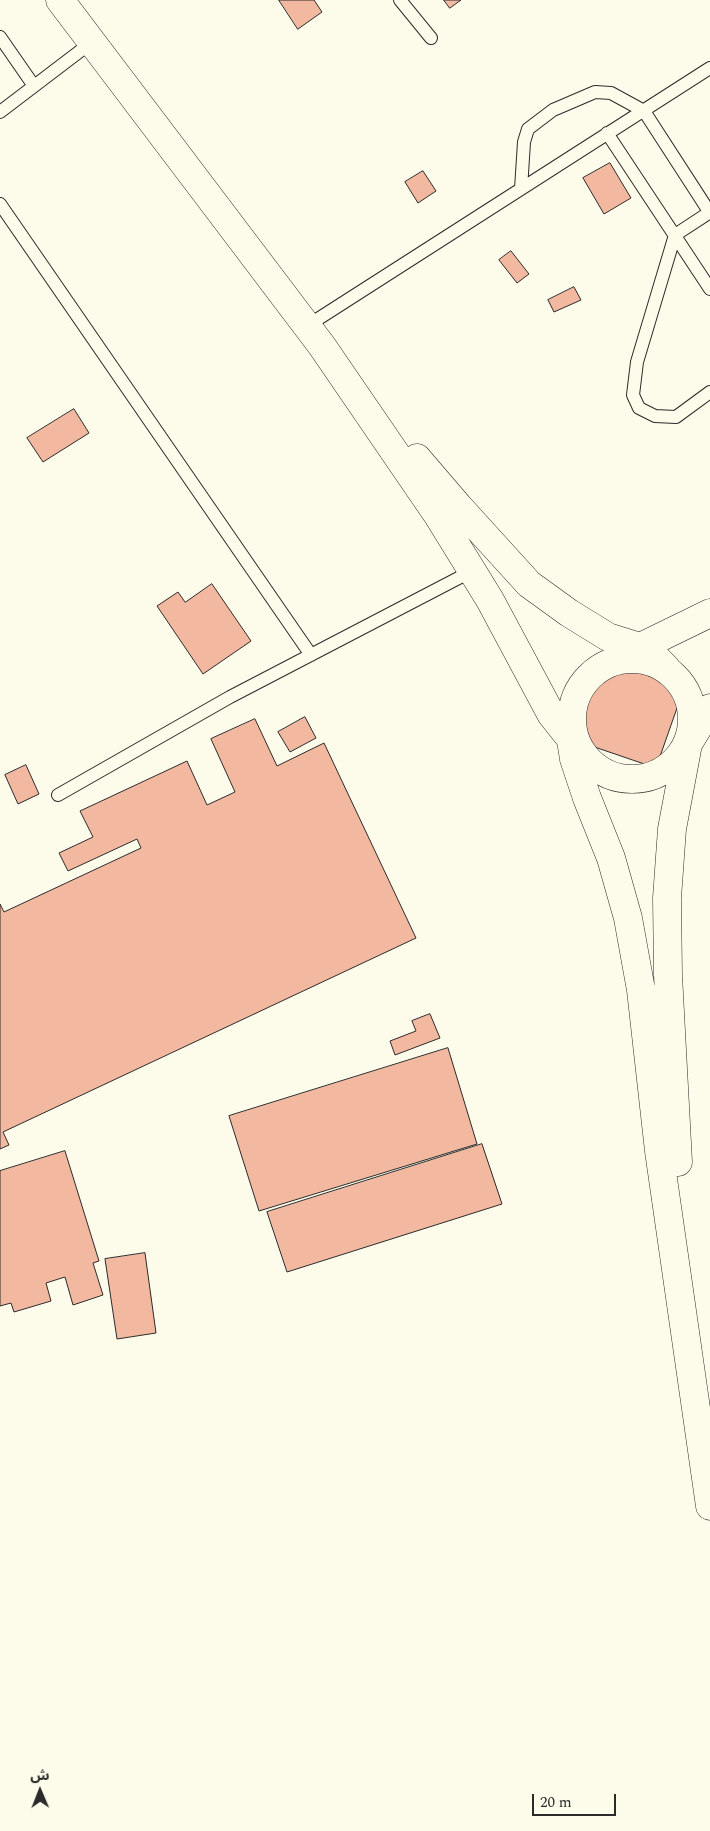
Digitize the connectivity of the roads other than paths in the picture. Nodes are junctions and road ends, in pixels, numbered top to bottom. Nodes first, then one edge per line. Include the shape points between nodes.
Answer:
1 (60, 0) edge
2 (400, 0) edge
3 (0, 37) edge
4 (431, 38) dead end
5 (92, 42) junction
6 (710, 68) edge
7 (34, 86) junction
8 (644, 111) junction
9 (0, 112) edge
10 (608, 134) junction
11 (522, 189) junction
12 (0, 204) edge
13 (710, 212) edge
14 (674, 235) junction
15 (710, 289) edge
16 (315, 336) junction
17 (710, 392) edge
18 (472, 571) junction
19 (710, 613) edge
20 (640, 647) junction
21 (311, 655) junction
22 (611, 662) junction
23 (666, 668) junction
24 (710, 708) edge
25 (576, 740) junction
26 (688, 744) junction
27 (58, 795) dead end
28 (687, 1338) junction
29 (710, 1506) edge

1 - 5 main road
2 - 4 lane
3 - 7 lane
5 - 7 lane
5 - 16 main road
6 - 8 lane
7 - 9 lane
8 - 10 lane
8 - 11 lane via 610,93 595,92 553,110 528,129 524,142
8 - 13 lane
10 - 11 lane
10 - 14 lane
11 - 16 lane
12 - 21 lane
13 - 14 lane
14 - 15 lane
14 - 17 lane via 637,362 632,394 639,408 654,416 676,417
16 - 18 main road via 437,514
16 - 20 main road via 459,507 530,584 608,637
18 - 21 lane
18 - 25 main road via 551,714
19 - 20 main road
20 - 22 main road
20 - 23 main road
21 - 27 lane
22 - 23 main road via 630,658 649,660
22 - 25 main road via 594,672 581,686 573,703
23 - 26 main road via 682,683 691,702 693,723
24 - 26 main road
25 - 26 main road via 600,771 618,778 639,779 659,773 676,761
25 - 28 main road via 574,759 611,858 628,918 641,990 659,1151
26 - 28 main road via 672,829 667,898
28 - 29 main road

